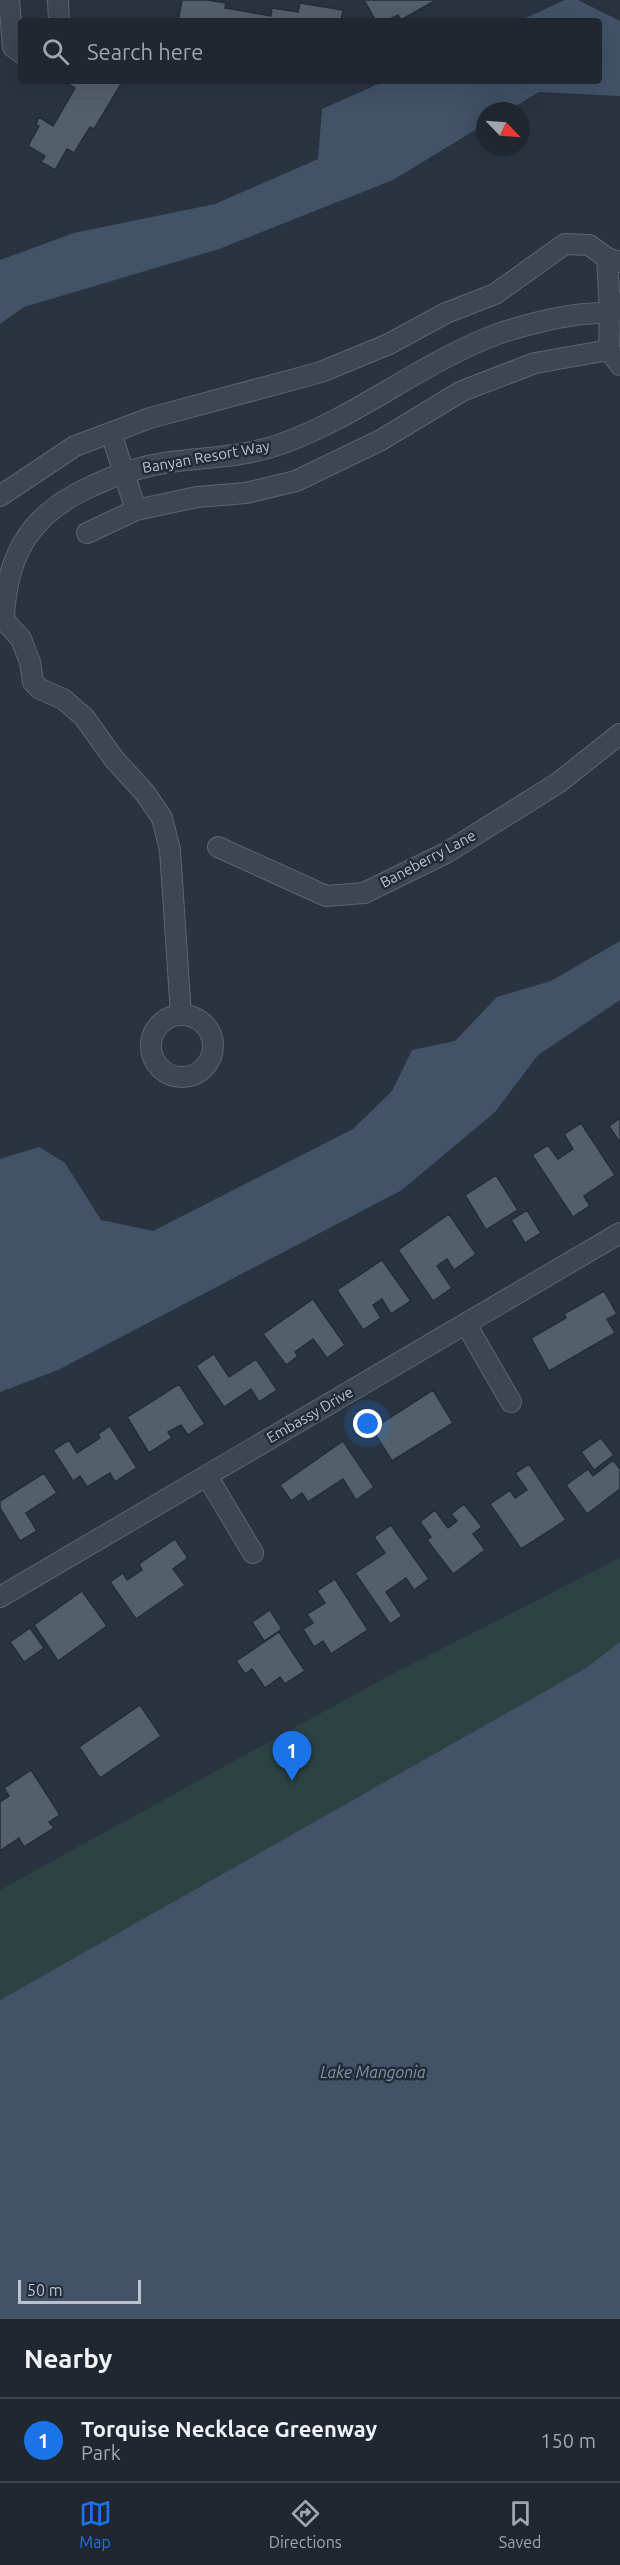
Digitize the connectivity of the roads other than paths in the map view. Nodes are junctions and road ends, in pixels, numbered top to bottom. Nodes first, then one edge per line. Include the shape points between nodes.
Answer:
1 (9, 0) edge
2 (58, 0) edge
3 (59, 18) edge
4 (18, 51) edge
5 (613, 260) edge
6 (617, 311) edge
7 (614, 357) edge
8 (111, 433) junction
9 (124, 473) junction
10 (0, 496) edge
11 (136, 510) junction
12 (87, 533) dead end
13 (2, 621) edge
14 (620, 734) edge
15 (218, 847) dead end
16 (181, 1016) dead end
17 (620, 1233) edge
18 (466, 1324) junction
19 (511, 1401) dead end
20 (207, 1476) junction
21 (253, 1553) dead end
22 (0, 1597) edge

1 - 4 street via 13,47
2 - 3 street
5 - 6 street
5 - 8 street via 589,244 565,244 495,294 446,313 389,344 321,372 150,418
6 - 7 street
6 - 9 street, Banyan Resort Way via 546,321 484,339 438,360 336,420 280,444 241,454 155,464
7 - 11 street via 535,363 462,391 381,440 296,481
8 - 9 street
8 - 10 street via 75,446
9 - 11 street
9 - 13 street, Banyan Resort Way via 63,500 35,525 11,570
11 - 12 street
13 - 16 street via 21,639 33,682 84,717 162,818 170,850
14 - 15 street, Baneberry Lane via 558,783 446,853 364,893 326,896
17 - 18 street, Embassy Drive
18 - 19 street
18 - 20 street, Embassy Drive
20 - 21 street
20 - 22 street, Embassy Drive

